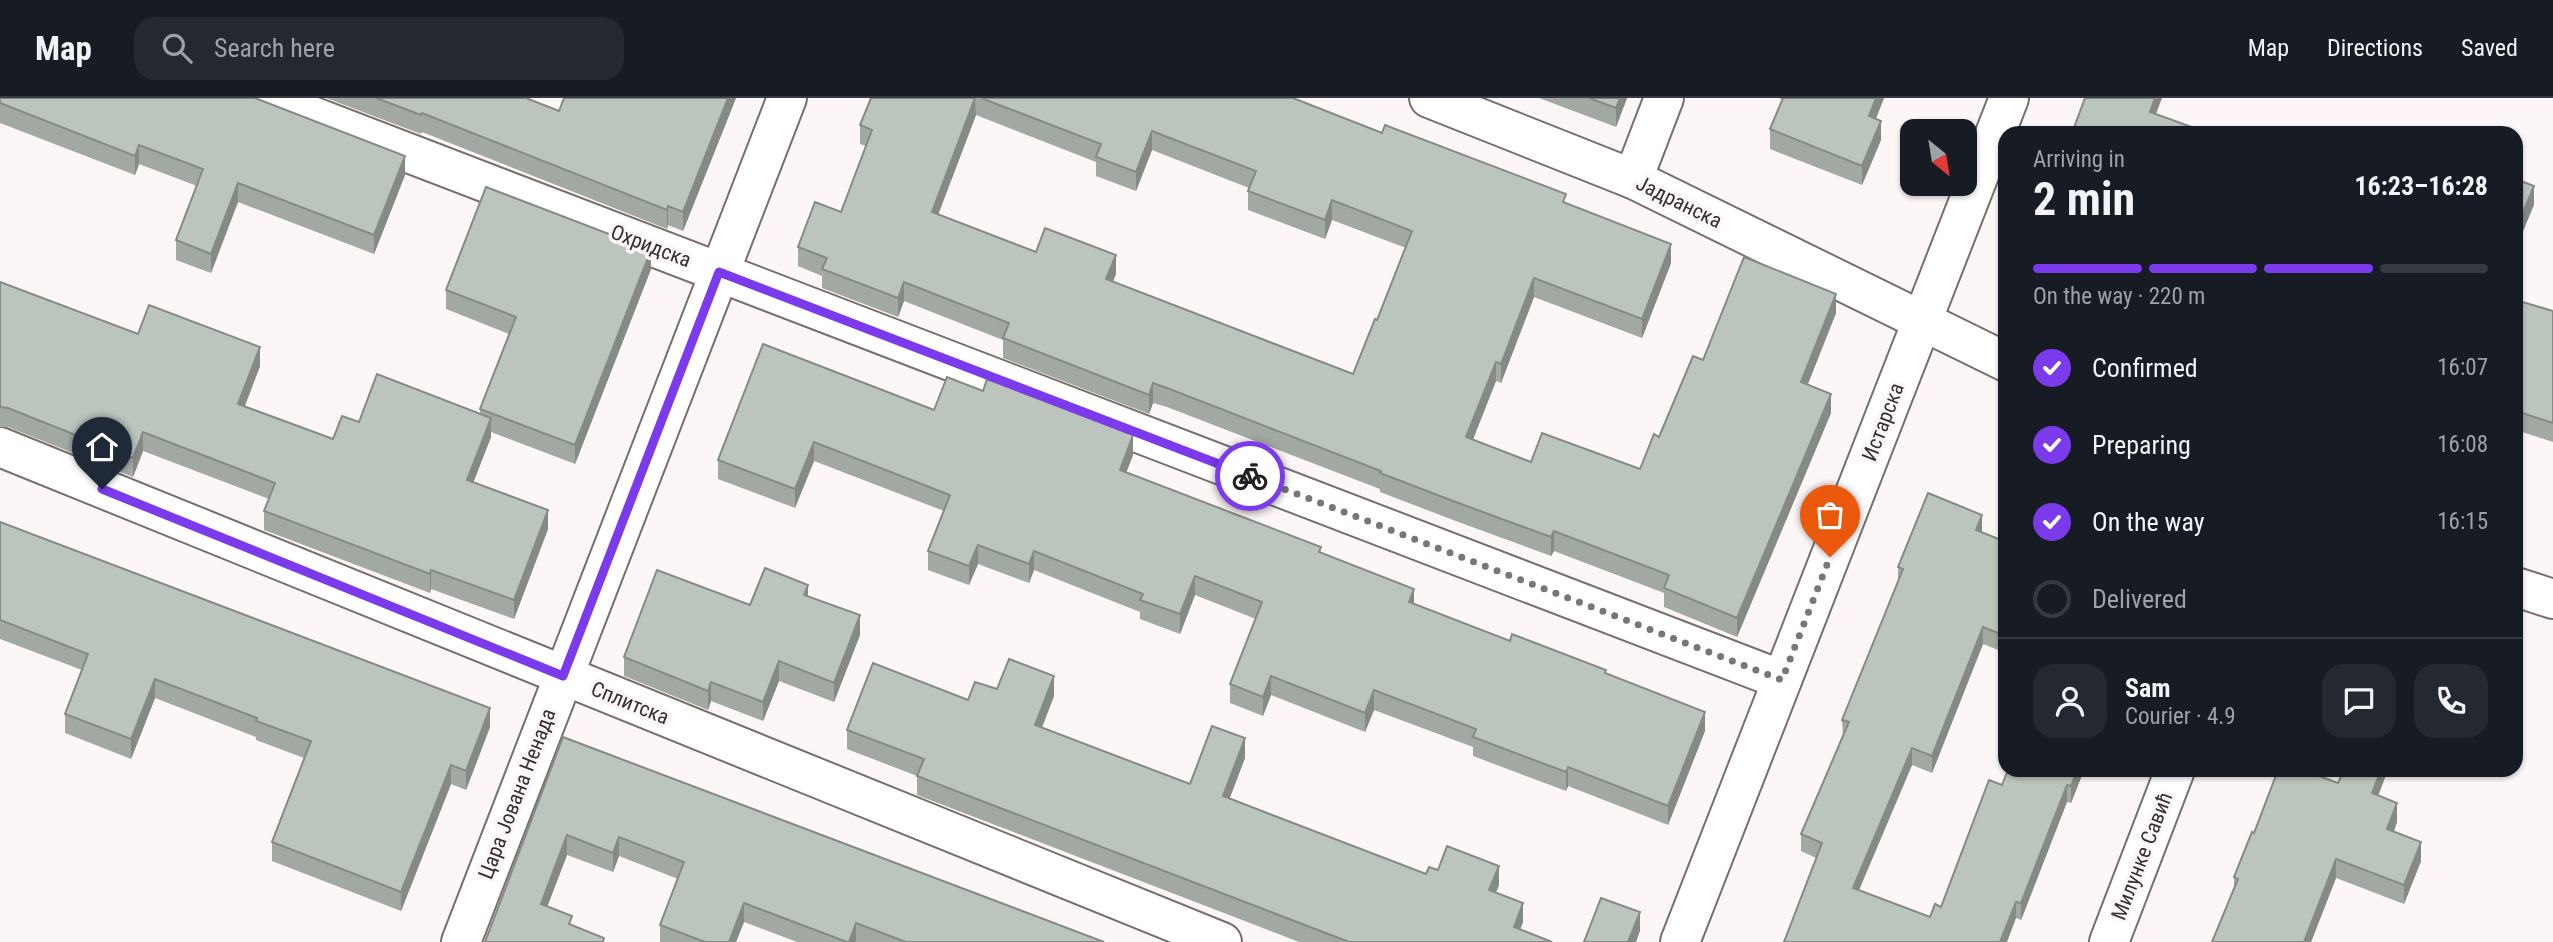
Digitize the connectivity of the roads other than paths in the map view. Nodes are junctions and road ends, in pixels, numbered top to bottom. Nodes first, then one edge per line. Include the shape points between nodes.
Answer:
1 (265, 98) edge
2 (787, 98) edge
3 (1429, 98) edge
4 (1664, 98) edge
5 (2009, 98) edge
6 (1998, 126) edge
7 (1998, 127) edge
8 (1633, 179) junction
9 (719, 272) junction
10 (1923, 321) junction
11 (1998, 358) edge
12 (0, 447) edge
13 (2523, 589) edge
14 (2553, 599) edge
15 (563, 676) junction
16 (1782, 680) junction
17 (2172, 777) edge
18 (460, 942) edge
19 (1222, 942) edge
20 (1680, 942) edge
21 (2109, 942) edge

1 - 9 street, Охридска
2 - 9 street, Цара Јована Ненада
3 - 8 street, Јадранска
4 - 8 street
5 - 6 street, Истарска
7 - 10 street, Истарска
8 - 10 street, Јадранска
9 - 15 street, Цара Јована Ненада
9 - 16 street, Охридска
10 - 11 street, Јадранска
10 - 16 street, Истарска
12 - 15 street, Сплитска
13 - 14 street
15 - 18 street, Цара Јована Ненада
15 - 19 street, Сплитска
16 - 20 street, Истарска
17 - 21 street, Милунке Савић

